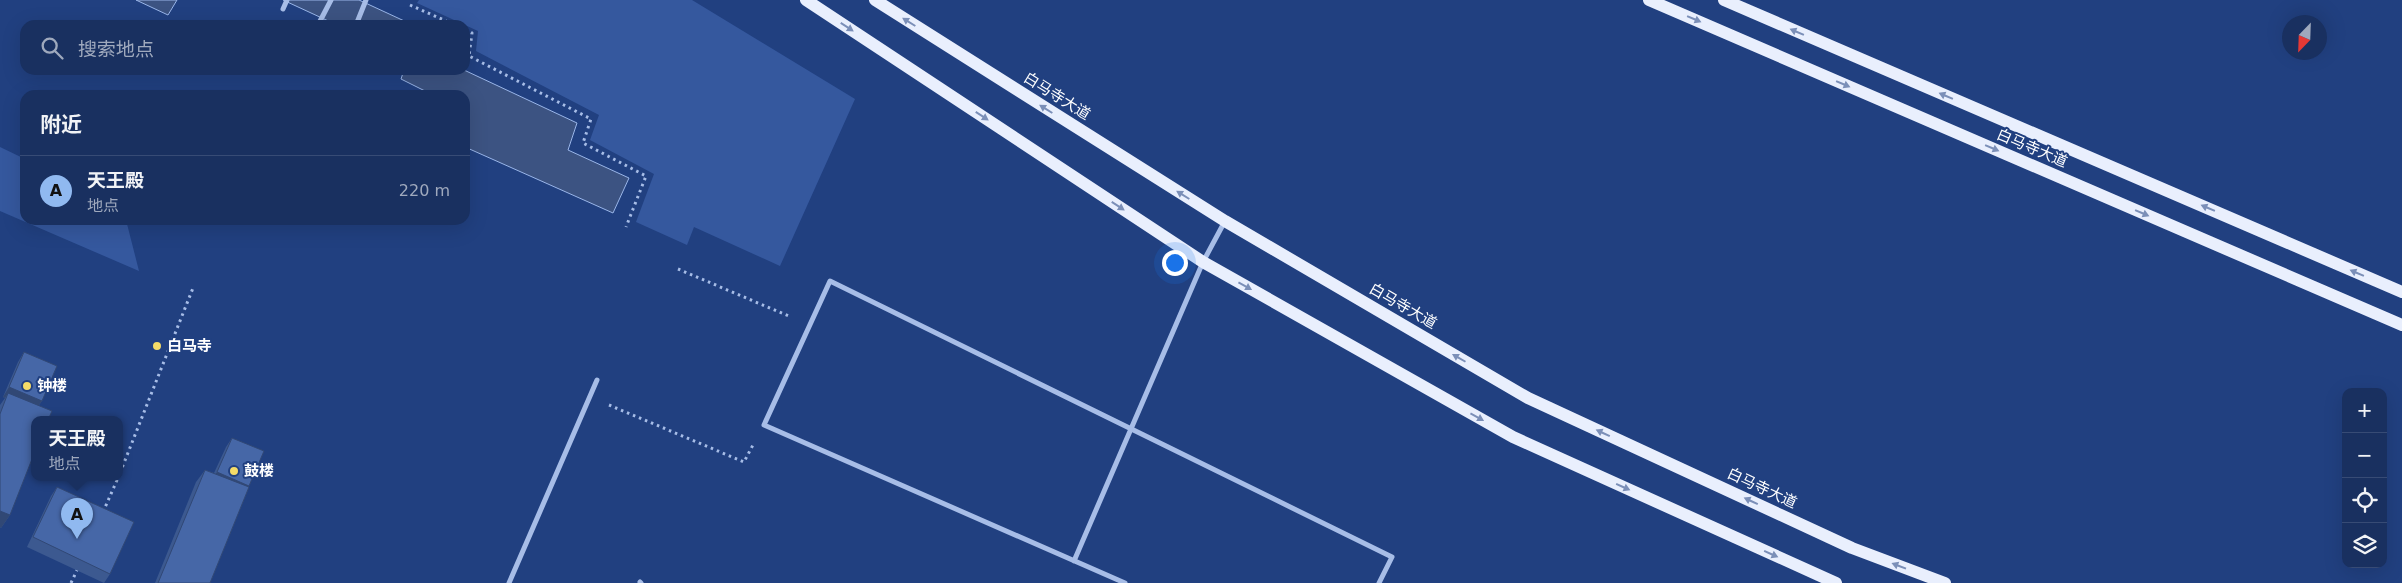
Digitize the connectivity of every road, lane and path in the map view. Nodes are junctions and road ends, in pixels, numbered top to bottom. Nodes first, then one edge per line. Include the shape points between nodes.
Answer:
1 (287, 0) edge
2 (331, 0) edge
3 (366, 0) edge
4 (806, 0) edge
5 (875, 0) edge
6 (1649, 0) edge
7 (1724, 0) edge
8 (410, 5) dead end
9 (283, 9) dead end
10 (321, 20) edge
11 (358, 20) edge
12 (444, 20) edge
13 (470, 32) edge
14 (470, 48) edge
15 (470, 57) edge
16 (1225, 222) junction
17 (626, 228) dead end
18 (1203, 262) junction
19 (678, 269) dead end
20 (193, 288) dead end
21 (2402, 292) edge
22 (810, 325) junction
23 (2402, 325) edge
24 (597, 380) dead end
25 (590, 397) junction
26 (764, 424) junction
27 (1130, 429) junction
28 (123, 465) edge
29 (117, 481) edge
30 (101, 516) edge
31 (1074, 561) junction
32 (79, 566) edge
33 (72, 583) edge
34 (509, 583) edge
35 (1125, 583) edge
36 (1379, 583) edge
37 (1836, 583) edge
38 (1945, 583) edge

1 - 9 street
2 - 10 street
3 - 11 street
4 -> 18 main road
16 -> 5 main road, 白马寺大道
6 -> 23 main road, 白马寺大道
21 -> 7 main road, 白马寺大道
8 - 12 path
13 - 14 path
15 - 17 path via 591,119 583,143 646,176
16 - 18 street
38 -> 16 main road, 白马寺大道 via 1852,548 1528,398
18 - 27 street
18 -> 37 main road via 1513,437
19 - 22 path
20 - 28 path
22 - 26 street
22 - 27 street via 830,281
24 - 25 street
25 - 26 path via 744,462
25 - 34 street
26 - 31 street
27 - 31 street
27 - 36 street via 1392,557
29 - 30 path
31 - 35 street
32 - 33 path

